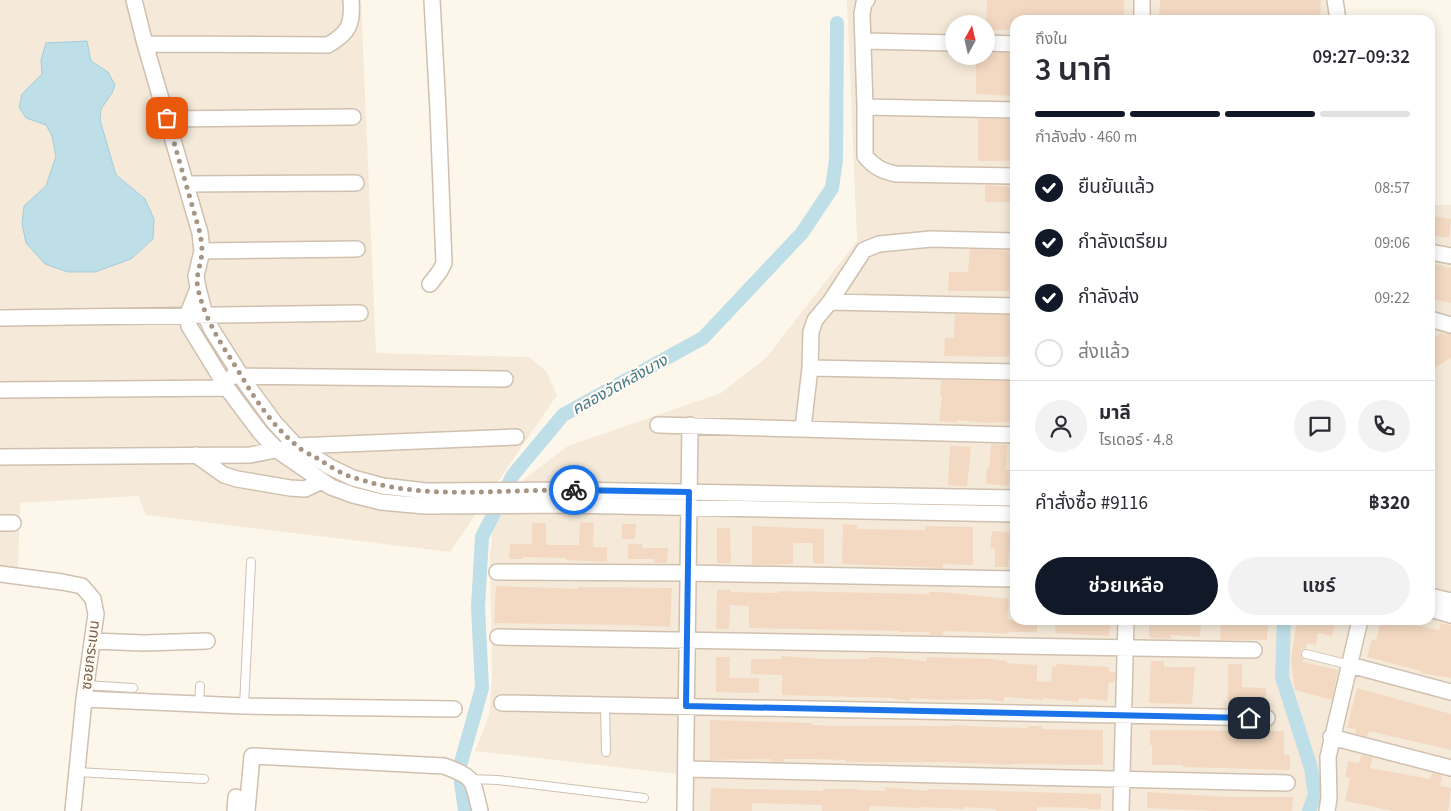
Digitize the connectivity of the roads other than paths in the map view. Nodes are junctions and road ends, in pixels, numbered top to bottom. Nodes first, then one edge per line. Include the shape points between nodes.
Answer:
1 (134, 0) edge
2 (351, 0) edge
3 (432, 0) edge
4 (866, 0) edge
5 (1142, 0) edge
6 (1335, 0) edge
7 (1142, 15) edge
8 (1337, 15) edge
9 (863, 41) junction
10 (945, 43) edge
11 (995, 43) edge
12 (145, 44) junction
13 (1010, 44) edge
14 (865, 107) junction
15 (1010, 110) edge
16 (353, 117) dead end
17 (167, 118) junction
18 (1010, 176) edge
19 (356, 182) dead end
20 (186, 184) junction
21 (1010, 241) edge
22 (357, 249) dead end
23 (202, 251) junction
24 (1435, 253) edge
25 (1451, 256) edge
26 (430, 284) dead end
27 (198, 288) junction
28 (830, 302) junction
29 (1010, 306) edge
30 (360, 313) dead end
31 (205, 315) junction
32 (187, 316) junction
33 (0, 318) edge
34 (1435, 320) edge
35 (1451, 325) edge
36 (810, 368) junction
37 (1010, 372) edge
38 (241, 375) junction
39 (505, 379) dead end
40 (223, 382) junction
41 (0, 390) edge
42 (658, 425) dead end
43 (690, 425) junction
44 (803, 428) junction
45 (1010, 434) edge
46 (516, 437) dead end
47 (296, 446) junction
48 (277, 450) junction
49 (196, 455) junction
50 (0, 457) edge
51 (322, 481) junction
52 (426, 491) junction
53 (689, 492) junction
54 (903, 496) junction
55 (587, 498) junction
56 (1010, 498) edge
57 (465, 499) junction
58 (425, 506) junction
59 (689, 508) junction
60 (905, 512) junction
61 (1010, 514) edge
62 (251, 562) dead end
63 (497, 572) dead end
64 (688, 573) junction
65 (0, 574) edge
66 (1010, 579) edge
67 (1435, 597) edge
68 (1451, 601) edge
69 (1435, 610) edge
70 (1451, 614) edge
71 (1126, 625) edge
72 (1359, 625) edge
73 (498, 637) dead end
74 (92, 640) junction
75 (687, 640) junction
76 (207, 641) dead end
77 (1125, 648) junction
78 (1254, 650) dead end
79 (1306, 654) dead end
80 (1350, 665) junction
81 (200, 686) dead end
82 (133, 688) dead end
83 (85, 692) junction
84 (1451, 692) edge
85 (502, 703) dead end
86 (199, 704) junction
87 (605, 705) junction
88 (244, 706) junction
89 (686, 706) junction
90 (454, 709) dead end
91 (1123, 715) junction
92 (1267, 718) dead end
93 (1331, 737) junction
94 (606, 752) dead end
95 (1451, 768) edge
96 (686, 769) junction
97 (77, 772) junction
98 (468, 776) junction
99 (204, 778) dead end
100 (1121, 779) junction
101 (1287, 783) dead end
102 (644, 798) dead end
103 (1332, 810) edge
104 (73, 811) edge
105 (247, 811) edge
106 (480, 811) edge
107 (685, 811) edge
108 (1120, 811) edge

1 - 12 street
2 - 12 street via 348,28 342,37 328,45
3 - 26 street via 444,263
4 - 9 street via 862,14
5 - 7 street
6 - 8 street
9 - 10 street
9 - 14 street
11 - 13 street
12 - 17 street
14 - 15 street
14 - 18 street via 865,156 873,166 896,174
16 - 17 street
17 - 20 street
19 - 20 street
20 - 23 street
21 - 28 street via 931,239 879,244 864,250
22 - 23 street
23 - 27 street via 196,276
24 - 25 street
27 - 31 street
27 - 32 street
28 - 29 street
28 - 36 street via 815,320 811,332
30 - 31 street
31 - 32 street
31 - 38 street
32 - 33 street
32 - 40 street via 195,338
34 - 35 street
36 - 37 street
36 - 44 street
38 - 39 street
38 - 40 street
38 - 47 street via 274,422
40 - 41 street
40 - 48 street
42 - 43 street
43 - 44 street
43 - 53 street
44 - 45 street
46 - 47 street
47 - 48 street
47 - 52 street via 353,478 383,486
48 - 49 street via 250,455
48 - 51 street
49 - 50 street
49 - 51 street via 224,475 237,479 305,489
51 - 58 street via 331,487 381,502
52 - 57 street
52 - 58 street
53 - 54 street
53 - 55 street
53 - 59 street
54 - 56 street
54 - 60 street
55 - 57 street
55 - 59 street
57 - 58 street
59 - 60 street
59 - 64 street
60 - 61 street
62 - 88 lane
63 - 64 street
64 - 66 street
64 - 75 street
65 - 74 street, ซอยกระเบน via 82,586 93,599 96,614
67 - 68 street
69 - 70 street
71 - 77 street
72 - 80 street
73 - 75 street
74 - 76 street via 144,643
74 - 83 street, ซอยกระเบน
75 - 77 street
75 - 89 street
77 - 78 street
77 - 91 street
79 - 80 lane
80 - 84 street
80 - 93 street
81 - 86 lane
82 - 83 lane
83 - 86 street
83 - 97 street, ซอยกระเบน
85 - 87 street
86 - 88 street
87 - 89 street
87 - 94 lane
88 - 90 street
89 - 91 street
89 - 96 street
91 - 92 street
91 - 100 street
93 - 95 street
93 - 103 street via 1328,757
96 - 100 street
96 - 107 street
97 - 99 lane
97 - 104 street, ซอยกระเบน
98 - 102 lane
98 - 105 street via 444,766 252,756
98 - 106 street
100 - 101 street
100 - 108 street

